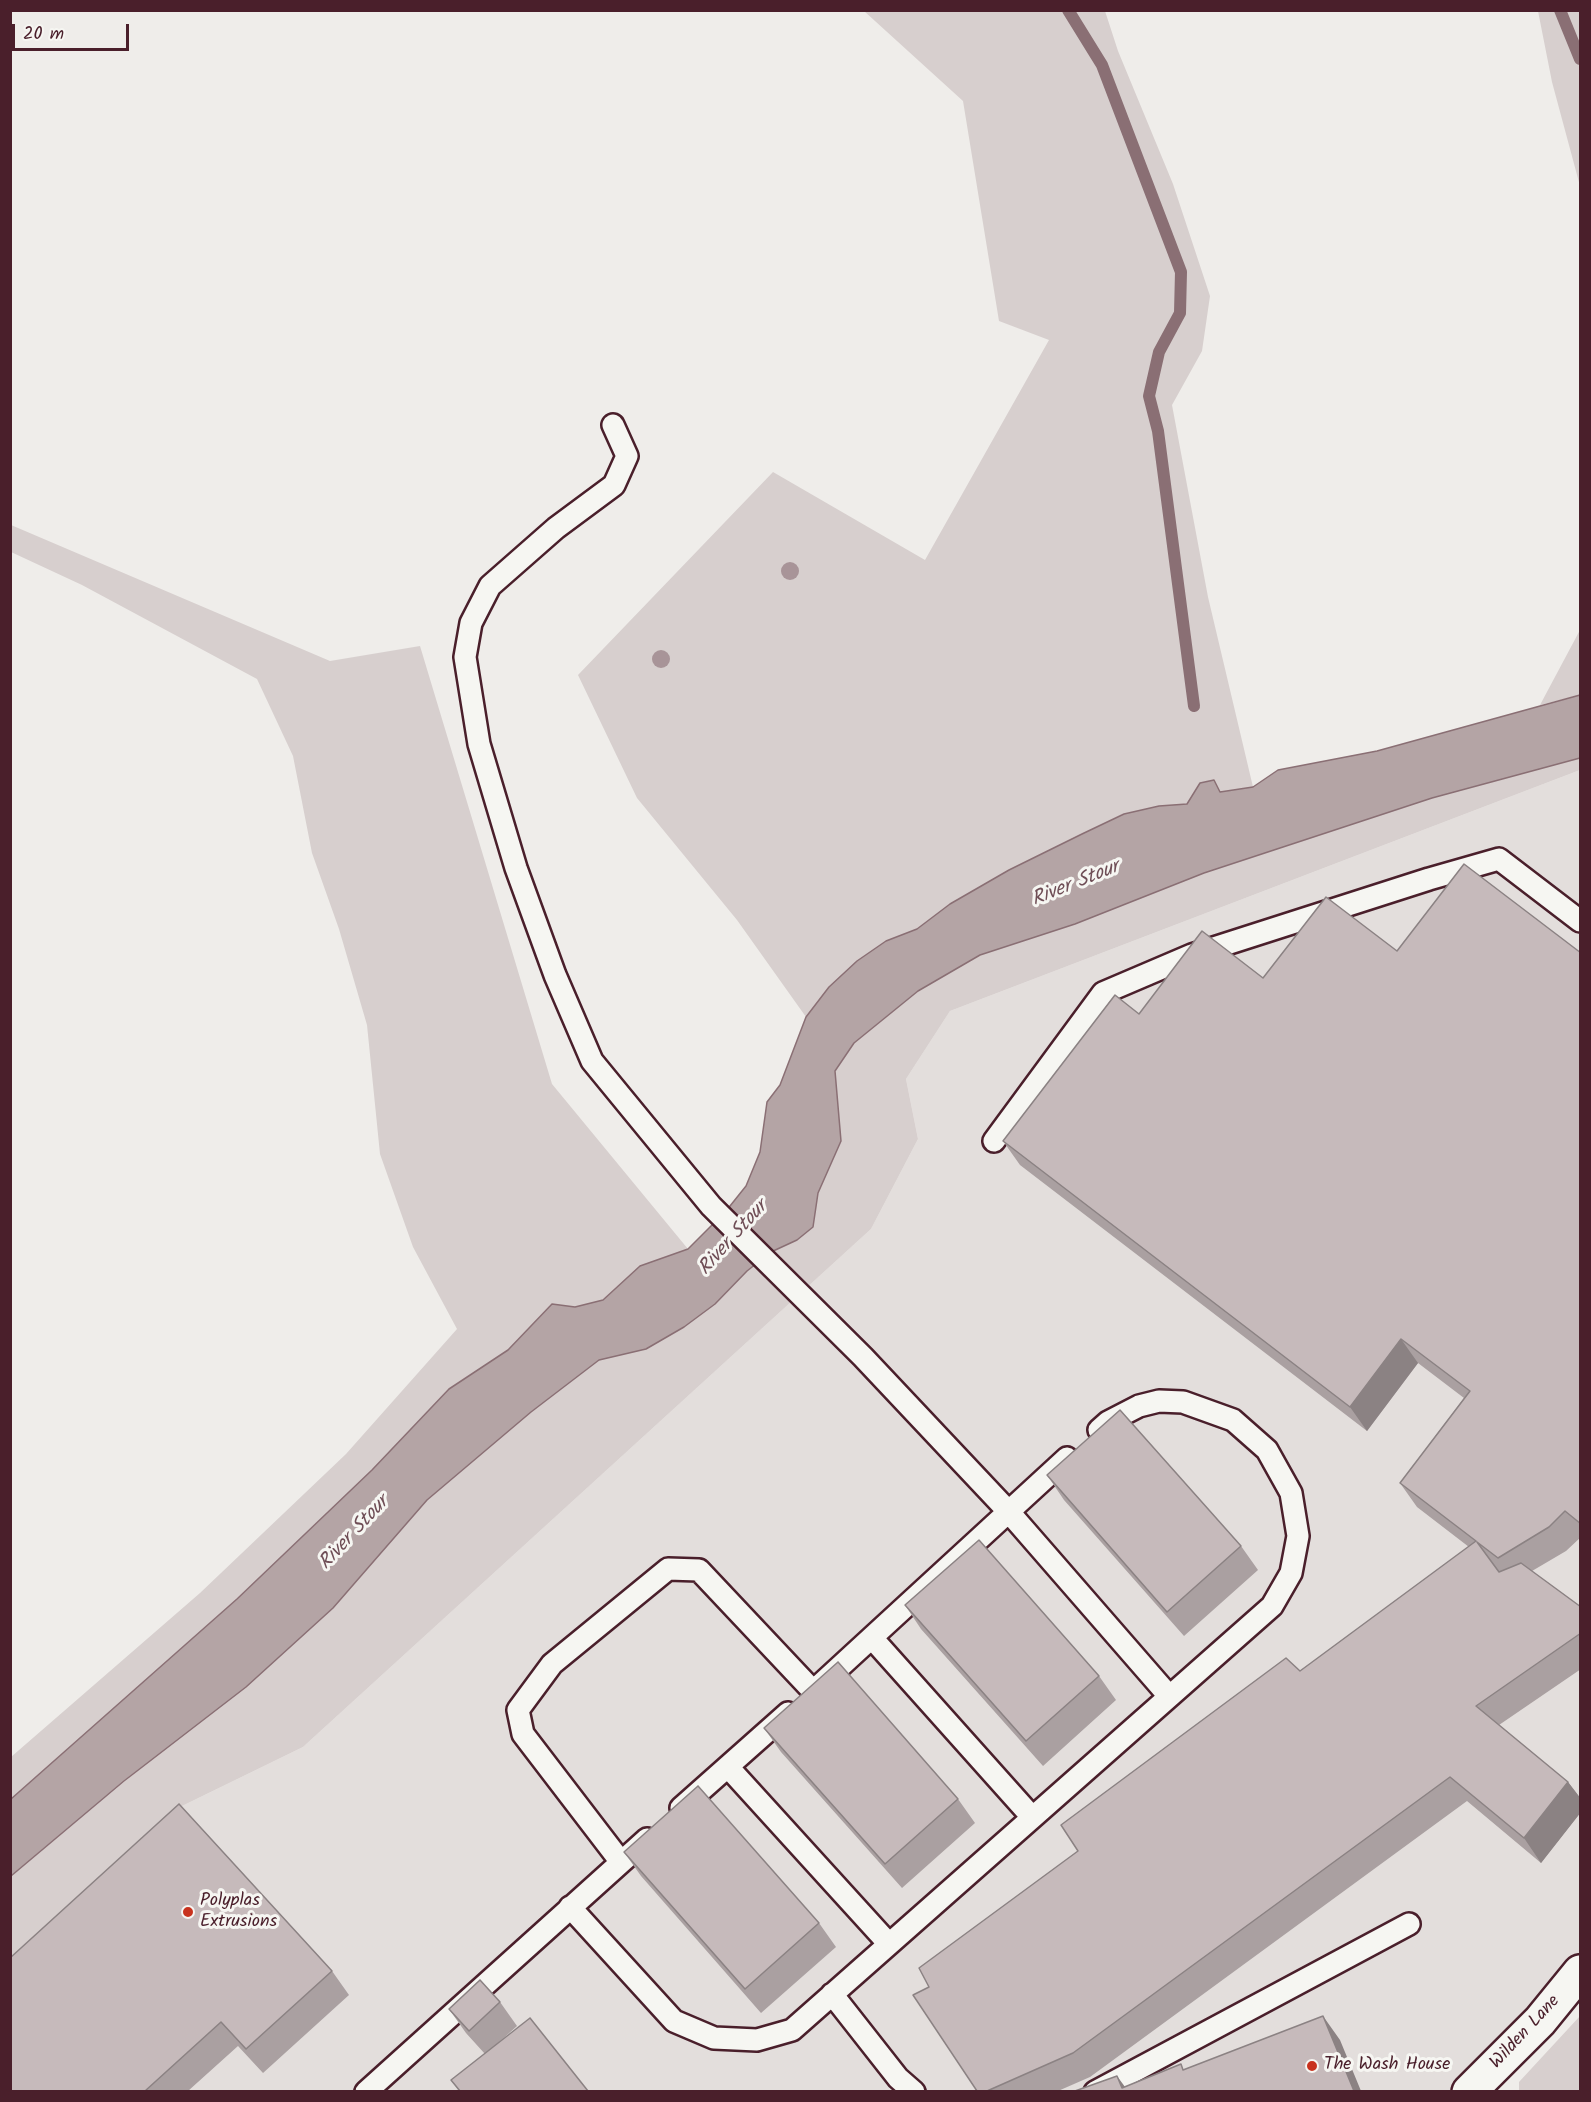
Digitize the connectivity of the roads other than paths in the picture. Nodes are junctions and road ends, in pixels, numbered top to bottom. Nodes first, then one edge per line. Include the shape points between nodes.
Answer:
1 (613, 425) dead end
2 (1581, 921) edge
3 (994, 1141) dead end
4 (1008, 1511) junction
5 (872, 1638) junction
6 (813, 1692) junction
7 (1169, 1696) junction
8 (728, 1767) junction
9 (1032, 1817) junction
10 (621, 1863) junction
11 (570, 1907) junction
12 (1409, 1924) dead end
13 (889, 1944) junction
14 (1581, 1972) edge
15 (832, 1994) junction
16 (369, 2091) edge
17 (914, 2091) edge
18 (1095, 2091) edge
19 (1468, 2091) edge

1 - 4 lane via 627,456 614,485 556,528 490,586 471,623 465,657 479,744 516,868 592,1061 711,1206
2 - 3 lane via 1499,859 1192,955 1103,993
4 - 5 lane
4 - 7 lane
4 - 7 lane via 1108,1422 1159,1401 1183,1402 1218,1413 1233,1420 1267,1450 1291,1493 1298,1536 1291,1573 1272,1606
5 - 6 lane
5 - 9 lane
6 - 8 lane
6 - 10 lane via 699,1570 668,1569 552,1664 518,1710 523,1734
7 - 9 lane
8 - 10 lane
8 - 13 lane
9 - 13 lane
10 - 11 lane
11 - 15 lane via 674,2021 714,2038 757,2040 792,2030
11 - 16 lane
12 - 18 lane
13 - 15 lane
14 - 19 street, Wilden Lane via 1540,2021
15 - 17 lane via 898,2078

